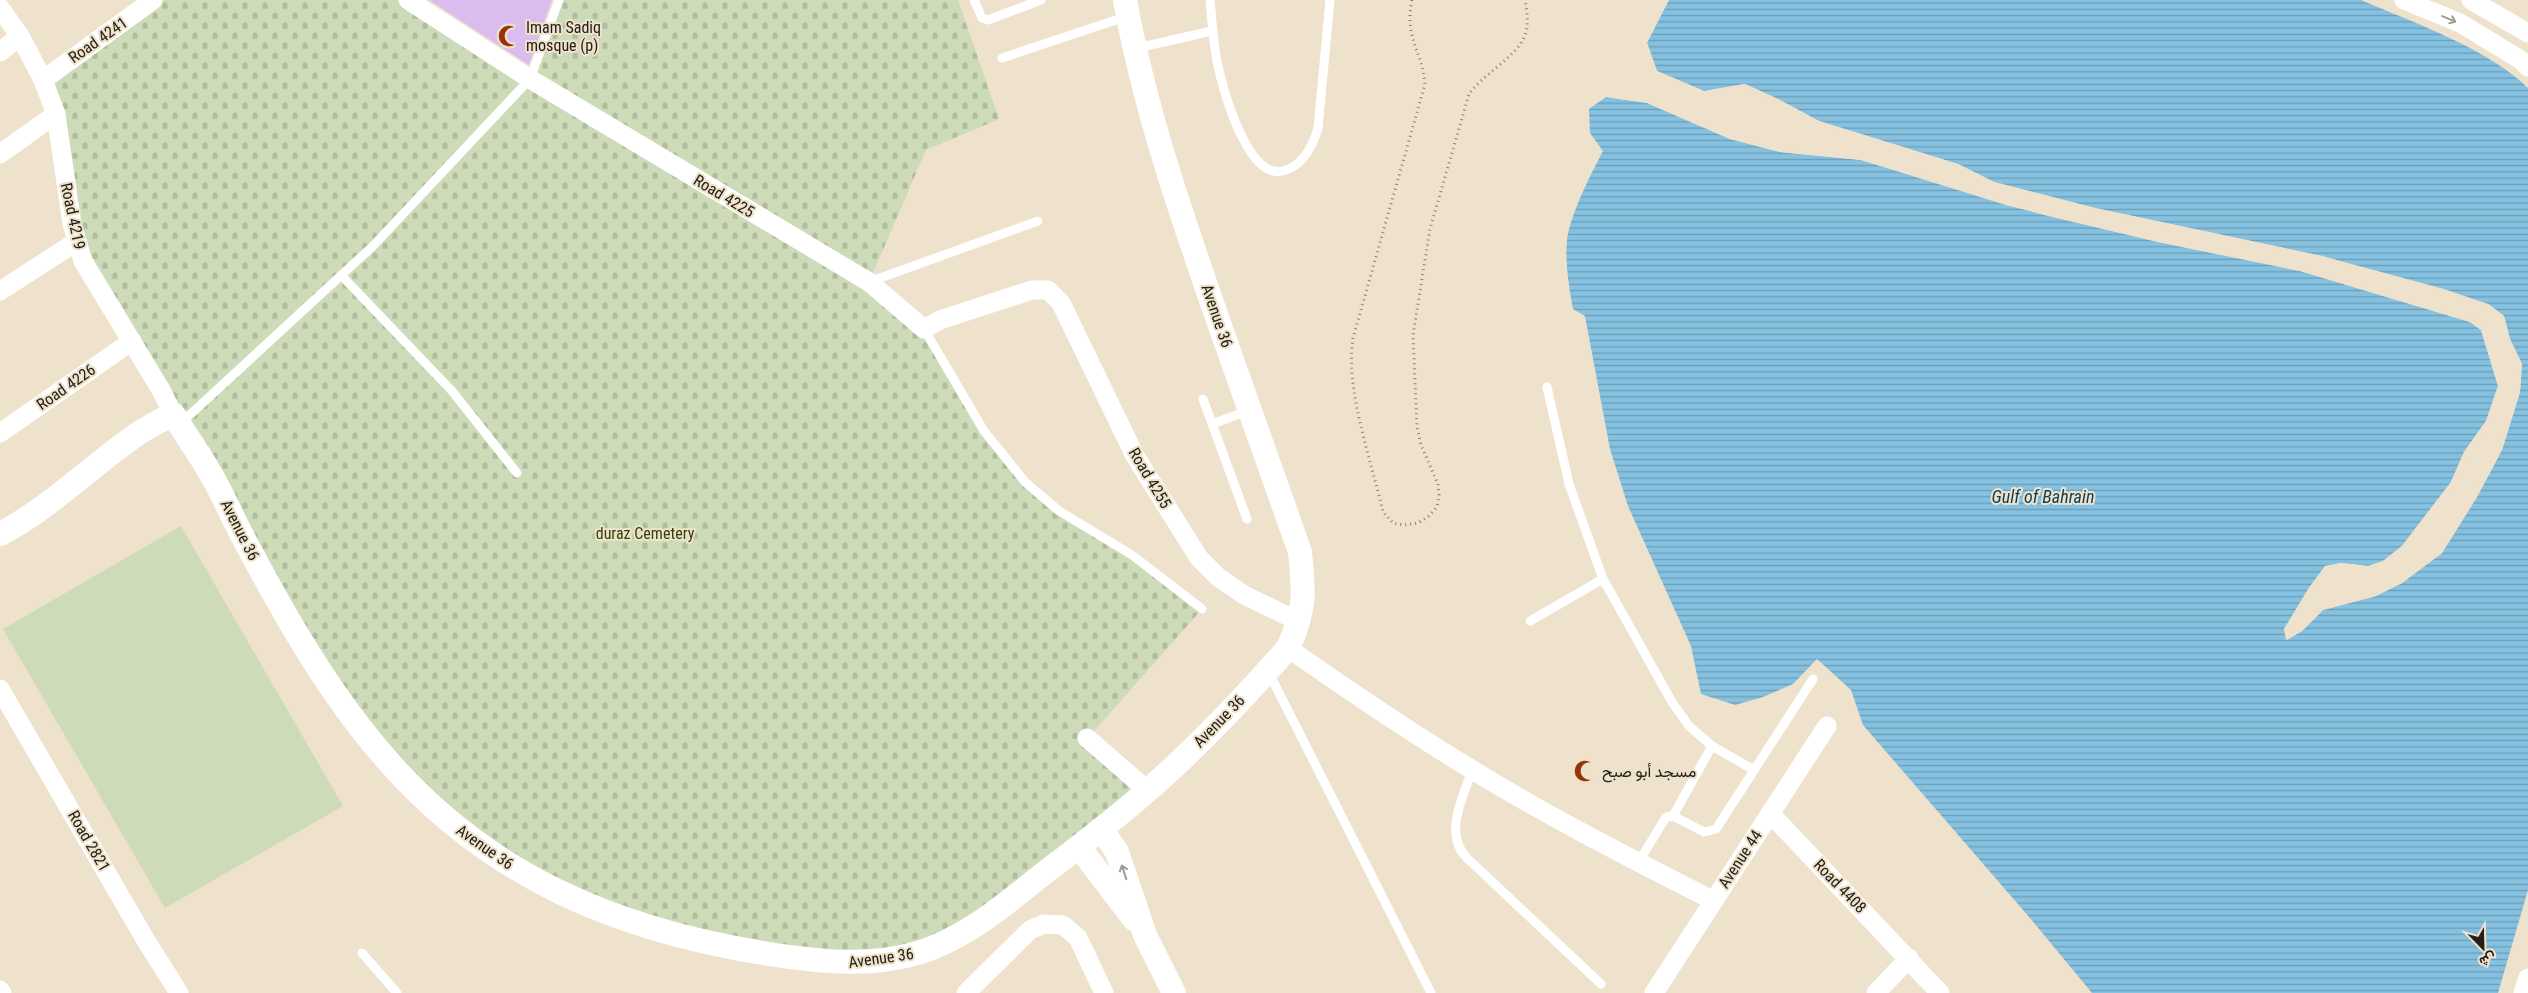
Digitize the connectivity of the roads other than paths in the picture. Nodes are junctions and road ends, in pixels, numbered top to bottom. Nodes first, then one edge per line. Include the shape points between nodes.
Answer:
1 (153, 0) edge
2 (408, 0) edge
3 (559, 0) edge
4 (974, 0) edge
5 (1042, 0) edge
6 (1210, 0) edge
7 (1329, 0) edge
8 (2404, 0) edge
9 (2471, 0) edge
10 (0, 8) edge
11 (1126, 8) edge
12 (1212, 31) junction
13 (2528, 33) edge
14 (20, 36) junction
15 (1134, 49) junction
16 (0, 52) edge
17 (1002, 58) dead end
18 (2528, 67) edge
19 (530, 79) junction
20 (43, 80) junction
21 (56, 114) junction
22 (0, 154) edge
23 (1038, 221) dead end
24 (76, 242) junction
25 (341, 275) junction
26 (869, 282) junction
27 (0, 291) edge
28 (924, 328) junction
29 (132, 340) junction
30 (1547, 388) dead end
31 (1203, 399) dead end
32 (1250, 410) junction
33 (176, 420) junction
34 (1212, 424) junction
35 (0, 433) edge
36 (517, 473) dead end
37 (1247, 520) dead end
38 (0, 534) edge
39 (1603, 579) junction
40 (1202, 609) dead end
41 (1530, 621) dead end
42 (1300, 622) junction
43 (1288, 648) junction
44 (1268, 670) junction
45 (1813, 679) dead end
46 (0, 689) edge
47 (1827, 726) dead end
48 (1087, 738) dead end
49 (1712, 746) junction
50 (1472, 770) junction
51 (1754, 770) junction
52 (1147, 790) junction
53 (1770, 813) junction
54 (1673, 816) junction
55 (1102, 830) junction
56 (1079, 846) junction
57 (1638, 863) junction
58 (1714, 901) junction
59 (1145, 935) junction
60 (362, 953) dead end
61 (1909, 958) junction
62 (2528, 978) edge
63 (1601, 984) dead end
64 (179, 993) edge
65 (397, 993) edge
66 (966, 993) edge
67 (1104, 993) edge
68 (1174, 993) edge
69 (1431, 993) edge
70 (1654, 993) edge
71 (1876, 993) edge
72 (1940, 993) edge
73 (2523, 993) edge

1 - 20 street, Road 4241
2 - 19 street, Road 4225
3 - 19 lane
4 - 5 lane via 982,18 988,20
6 - 12 lane
7 - 12 lane via 1318,128 1308,151 1290,169 1280,172 1265,168 1250,154 1225,91
8 -> 18 street via 2460,23
9 - 13 street
10 - 14 street, Road 4219
11 - 15 street, Avenue 36
11 - 17 lane
12 - 15 lane
14 - 16 street
14 - 20 street, Road 4219
15 - 32 street, Avenue 36 via 1193,250
19 - 25 lane
19 - 26 street, Road 4225
20 - 21 street, Road 4219
21 - 22 street
21 - 24 street, Road 4219
23 - 26 lane
24 - 27 street
24 - 29 street, Road 4219 via 92,278
25 - 33 lane
25 - 36 lane via 452,391
26 - 28 street, Road 4225
28 - 40 lane via 984,431 1025,482 1059,511 1132,555
28 - 42 street, Road 4255 via 1032,290 1048,290 1061,302 1135,456 1199,558 1218,577 1244,595
29 - 33 street, Road 4219
29 - 35 street, Road 4226
30 - 39 lane via 1569,484
31 - 34 lane
32 - 34 lane
32 - 42 street, Avenue 36 via 1300,552 1304,595
33 - 38 street via 137,434 58,496
33 - 56 street, Avenue 36 via 208,469 286,616 335,692 387,761 448,821 508,866 567,897 641,925 712,945 845,964 908,956 936,946 980,923
34 - 37 lane
39 - 41 lane
39 - 49 lane via 1680,714
42 - 43 street, Avenue 36
43 - 44 street, Avenue 36
43 - 50 street via 1378,711
44 - 52 street, Avenue 36
44 - 69 lane
45 - 51 lane
46 - 64 street, Road 2821
47 - 53 street, Avenue 44
48 - 52 street
49 - 51 lane
49 - 54 lane
50 - 57 street
50 - 63 lane via 1455,826 1458,846
51 - 54 lane via 1712,831 1704,832
52 - 55 street, Avenue 36
53 - 58 street, Avenue 44
53 - 61 street, Road 4408
54 - 57 lane via 1663,820
55 - 56 street, Avenue 36
59 -> 55 street via 1117,852
56 - 59 street
57 - 58 street
58 - 70 street, Avenue 44
59 - 68 street
60 - 65 lane
61 - 71 street
61 - 72 street, Road 4408
62 - 73 street
66 - 67 street via 1030,930 1044,924 1063,924 1078,938

